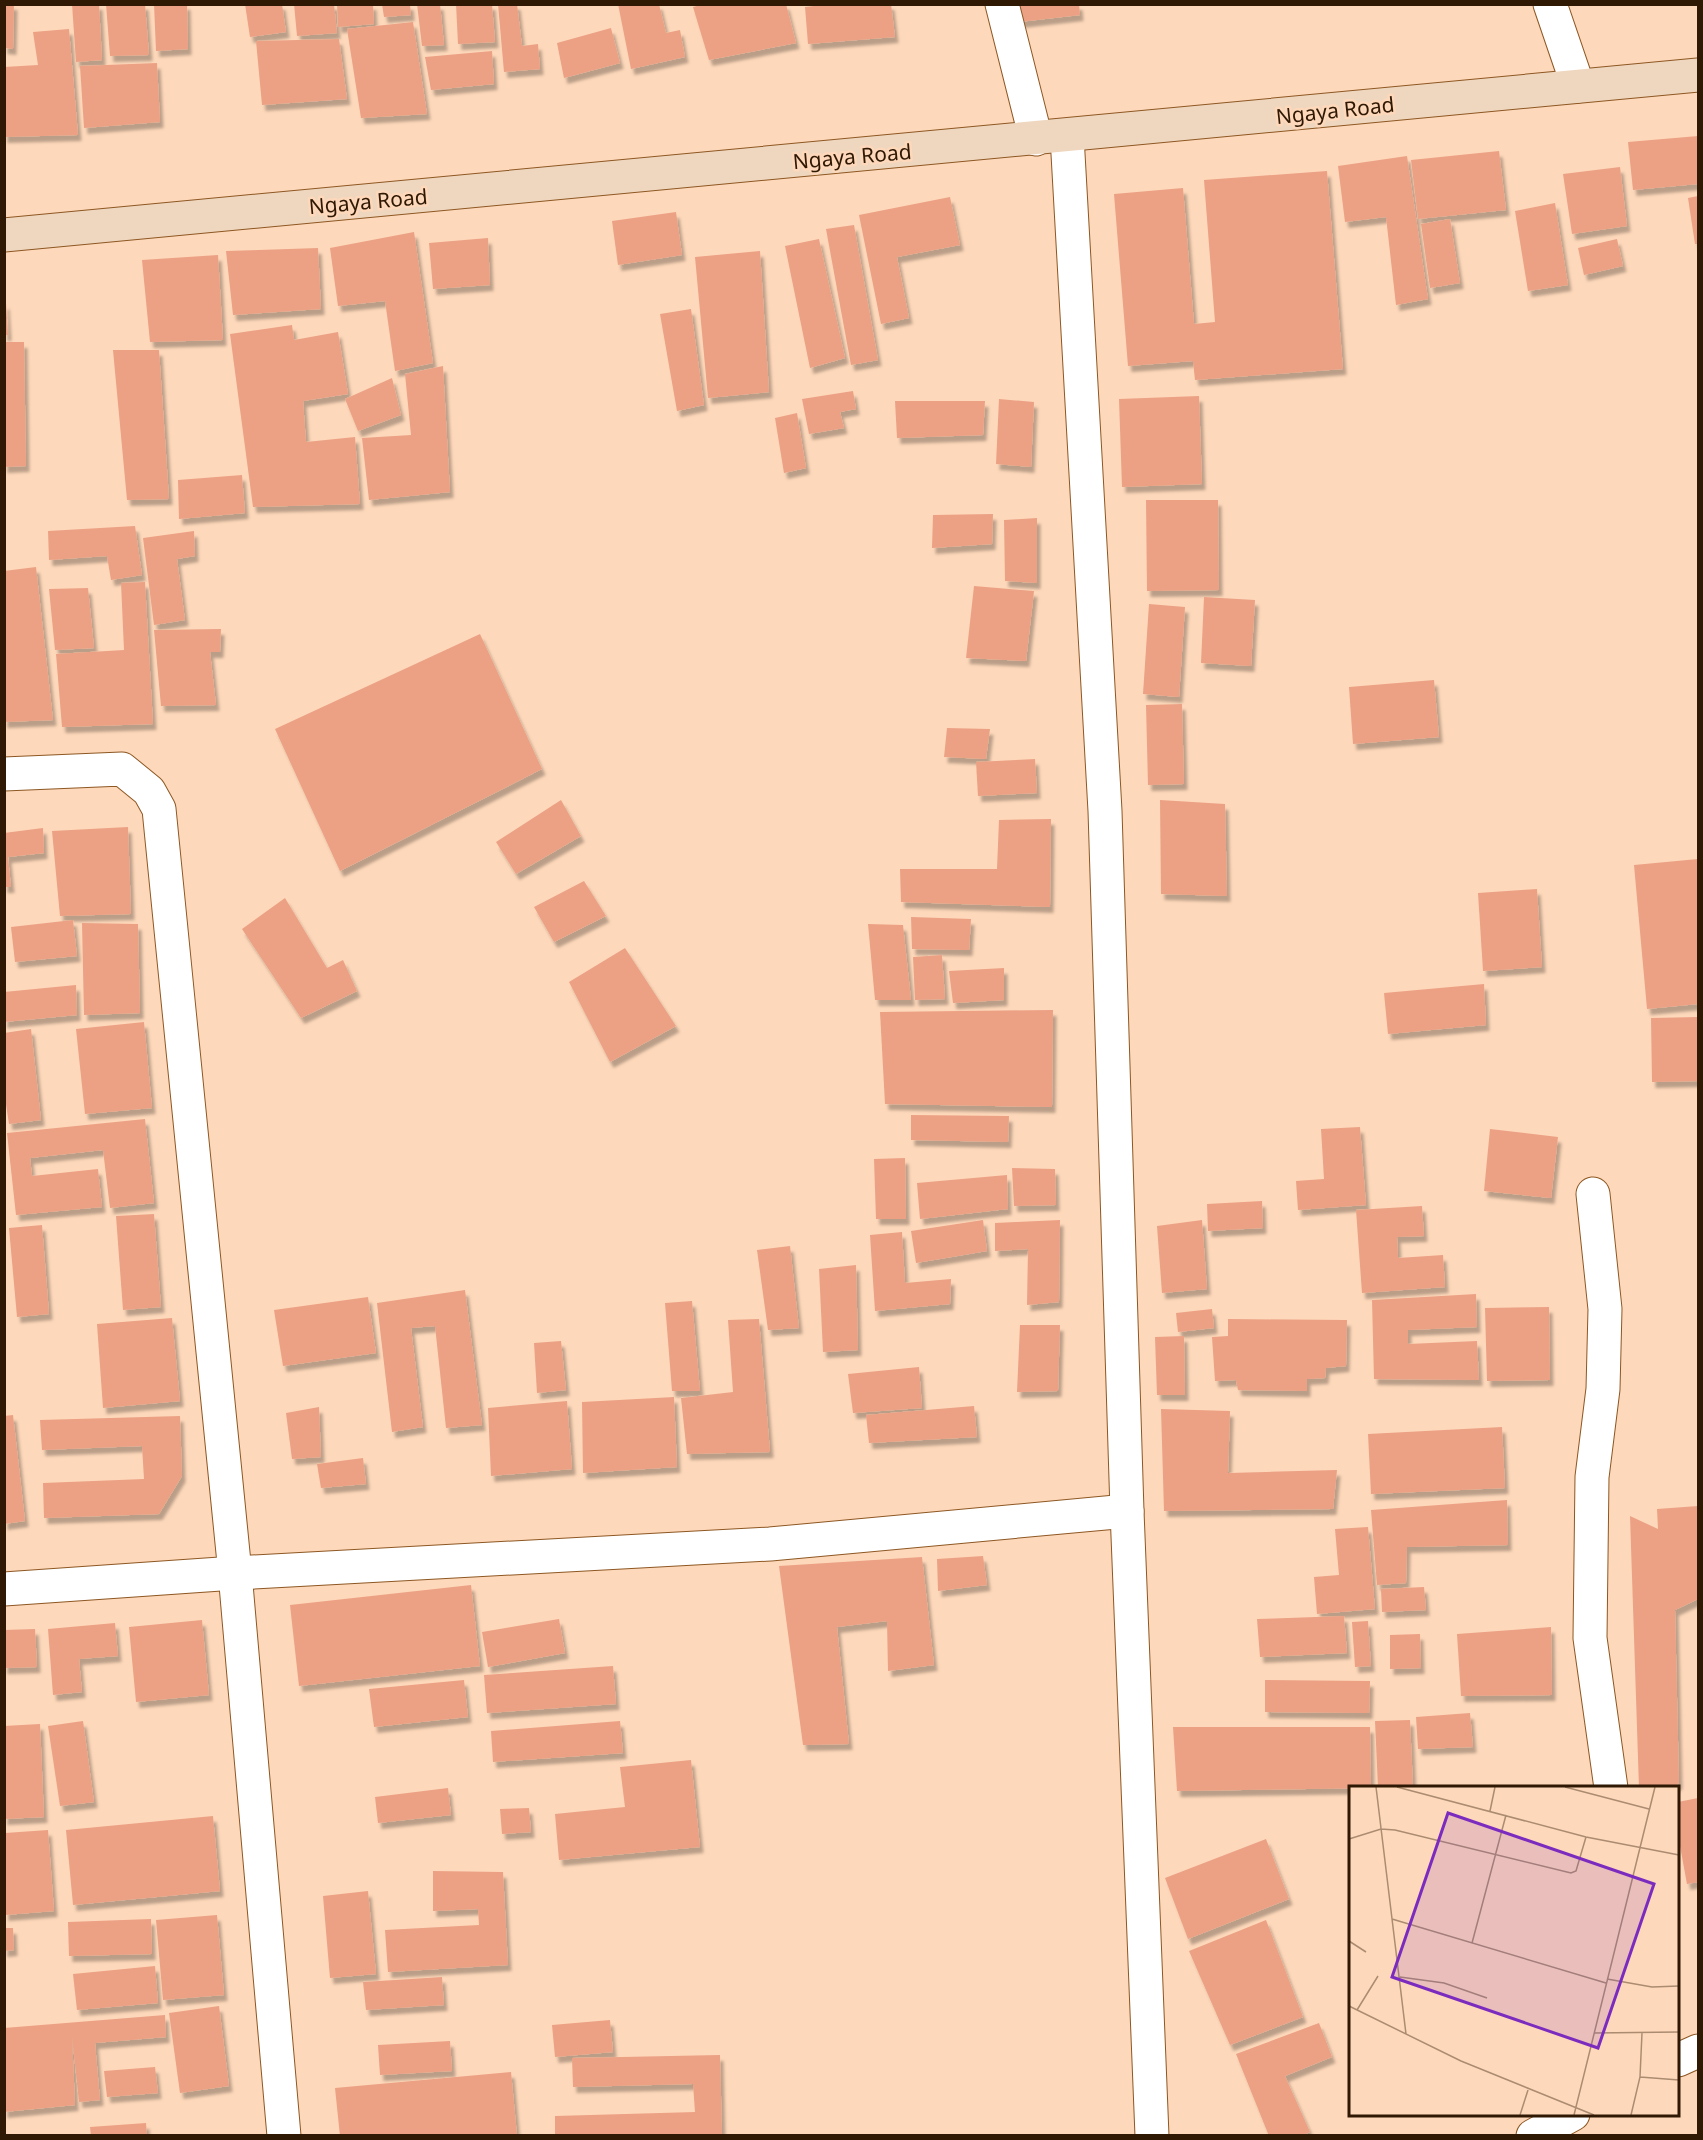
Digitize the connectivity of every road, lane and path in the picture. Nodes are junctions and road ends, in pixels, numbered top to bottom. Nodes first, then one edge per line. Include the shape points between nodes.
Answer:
1 (1002, 4) edge
2 (1550, 4) edge
3 (1698, 75) edge
4 (1578, 86) junction
5 (1052, 137) junction
6 (4, 235) edge
7 (4, 774) edge
8 (1593, 1194) dead end
9 (1127, 1511) junction
10 (236, 1573) junction
11 (4, 1589) edge
12 (1611, 1786) edge
13 (1698, 2050) edge
14 (1679, 2059) edge
15 (1571, 2116) edge
16 (284, 2136) edge
17 (1152, 2136) edge
18 (1533, 2136) edge

1 - 5 street
2 - 4 street
3 - 4 street, Ngaya Road
4 - 5 street, Ngaya Road
5 - 6 street, Ngaya Road
5 - 9 street via 1105,812
7 - 10 street via 122,769 149,790 159,809
8 - 12 street via 1605,1309 1603,1389 1592,1477 1590,1638
9 - 10 street via 770,1544
9 - 17 street
10 - 11 street
10 - 16 street
13 - 14 street
15 - 18 street

